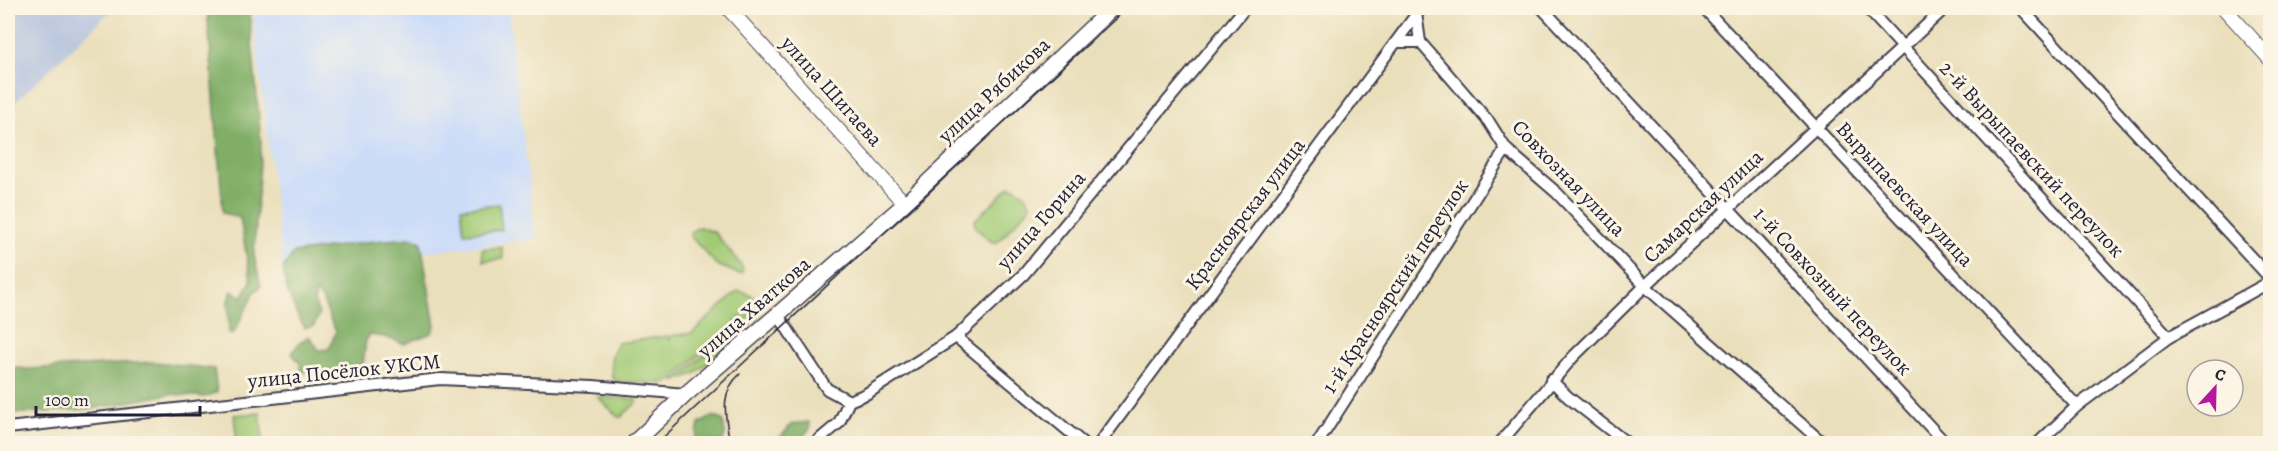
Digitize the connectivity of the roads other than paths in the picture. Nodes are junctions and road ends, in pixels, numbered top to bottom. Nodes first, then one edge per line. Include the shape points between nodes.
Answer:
1 (728, 8) edge
2 (1112, 8) edge
3 (1245, 8) edge
4 (1542, 8) edge
5 (1704, 8) edge
6 (1867, 8) edge
7 (1945, 8) edge
8 (2021, 8) edge
9 (2224, 8) edge
10 (1418, 10) edge
11 (1398, 42) junction
12 (1420, 42) junction
13 (1903, 47) junction
14 (2271, 59) edge
15 (1816, 127) junction
16 (1506, 149) junction
17 (905, 204) junction
18 (1730, 208) junction
19 (2271, 280) edge
20 (1645, 286) junction
21 (778, 315) junction
22 (956, 337) junction
23 (2169, 337) junction
24 (1551, 380) junction
25 (686, 394) junction
26 (849, 401) junction
27 (2077, 406) junction
28 (8, 428) edge
29 (633, 444) edge
30 (814, 444) edge
31 (1084, 444) edge
32 (1099, 444) edge
33 (1317, 444) edge
34 (1499, 444) edge
35 (1628, 444) edge
36 (1824, 444) edge
37 (1946, 444) edge
38 (2037, 444) edge

1 - 17 street, улица Шигаева
2 - 17 main road, улица Рябикова
3 - 22 street, улица Горина via 1024,274
4 - 18 street, 1-й Совхозный переулок
5 - 15 street, Вырыпаевская улица
6 - 13 street, 2-й Вырыпаевский переулок
7 - 13 street, Самарская улица
8 - 19 street
9 - 14 street
10 - 11 street, Красноярская улица
10 - 12 street
11 - 12 street
11 - 32 street, Красноярская улица
12 - 16 street, Совхозная улица via 1489,122
13 - 15 street, Самарская улица
13 - 23 street, 2-й Вырыпаевский переулок
15 - 18 street, Самарская улица
15 - 27 street, Вырыпаевская улица
16 - 20 street, Совхозная улица via 1557,193
16 - 33 street, 1-й Красноярский переулок
17 - 21 main road, улица Хваткова
18 - 20 street, Самарская улица
18 - 37 street, 1-й Совхозный переулок
19 - 23 street
20 - 24 street, Самарская улица
20 - 36 street, Совхозная улица
21 - 25 main road, улица Хваткова
21 - 26 street via 827,389
22 - 26 street, улица Горина
22 - 31 street
23 - 27 street
24 - 34 street, Самарская улица
24 - 35 street
25 - 28 street, улица Посёлок УКСМ via 440,379
25 - 29 main road, улица Хваткова
26 - 30 street via 839,423
27 - 38 street

